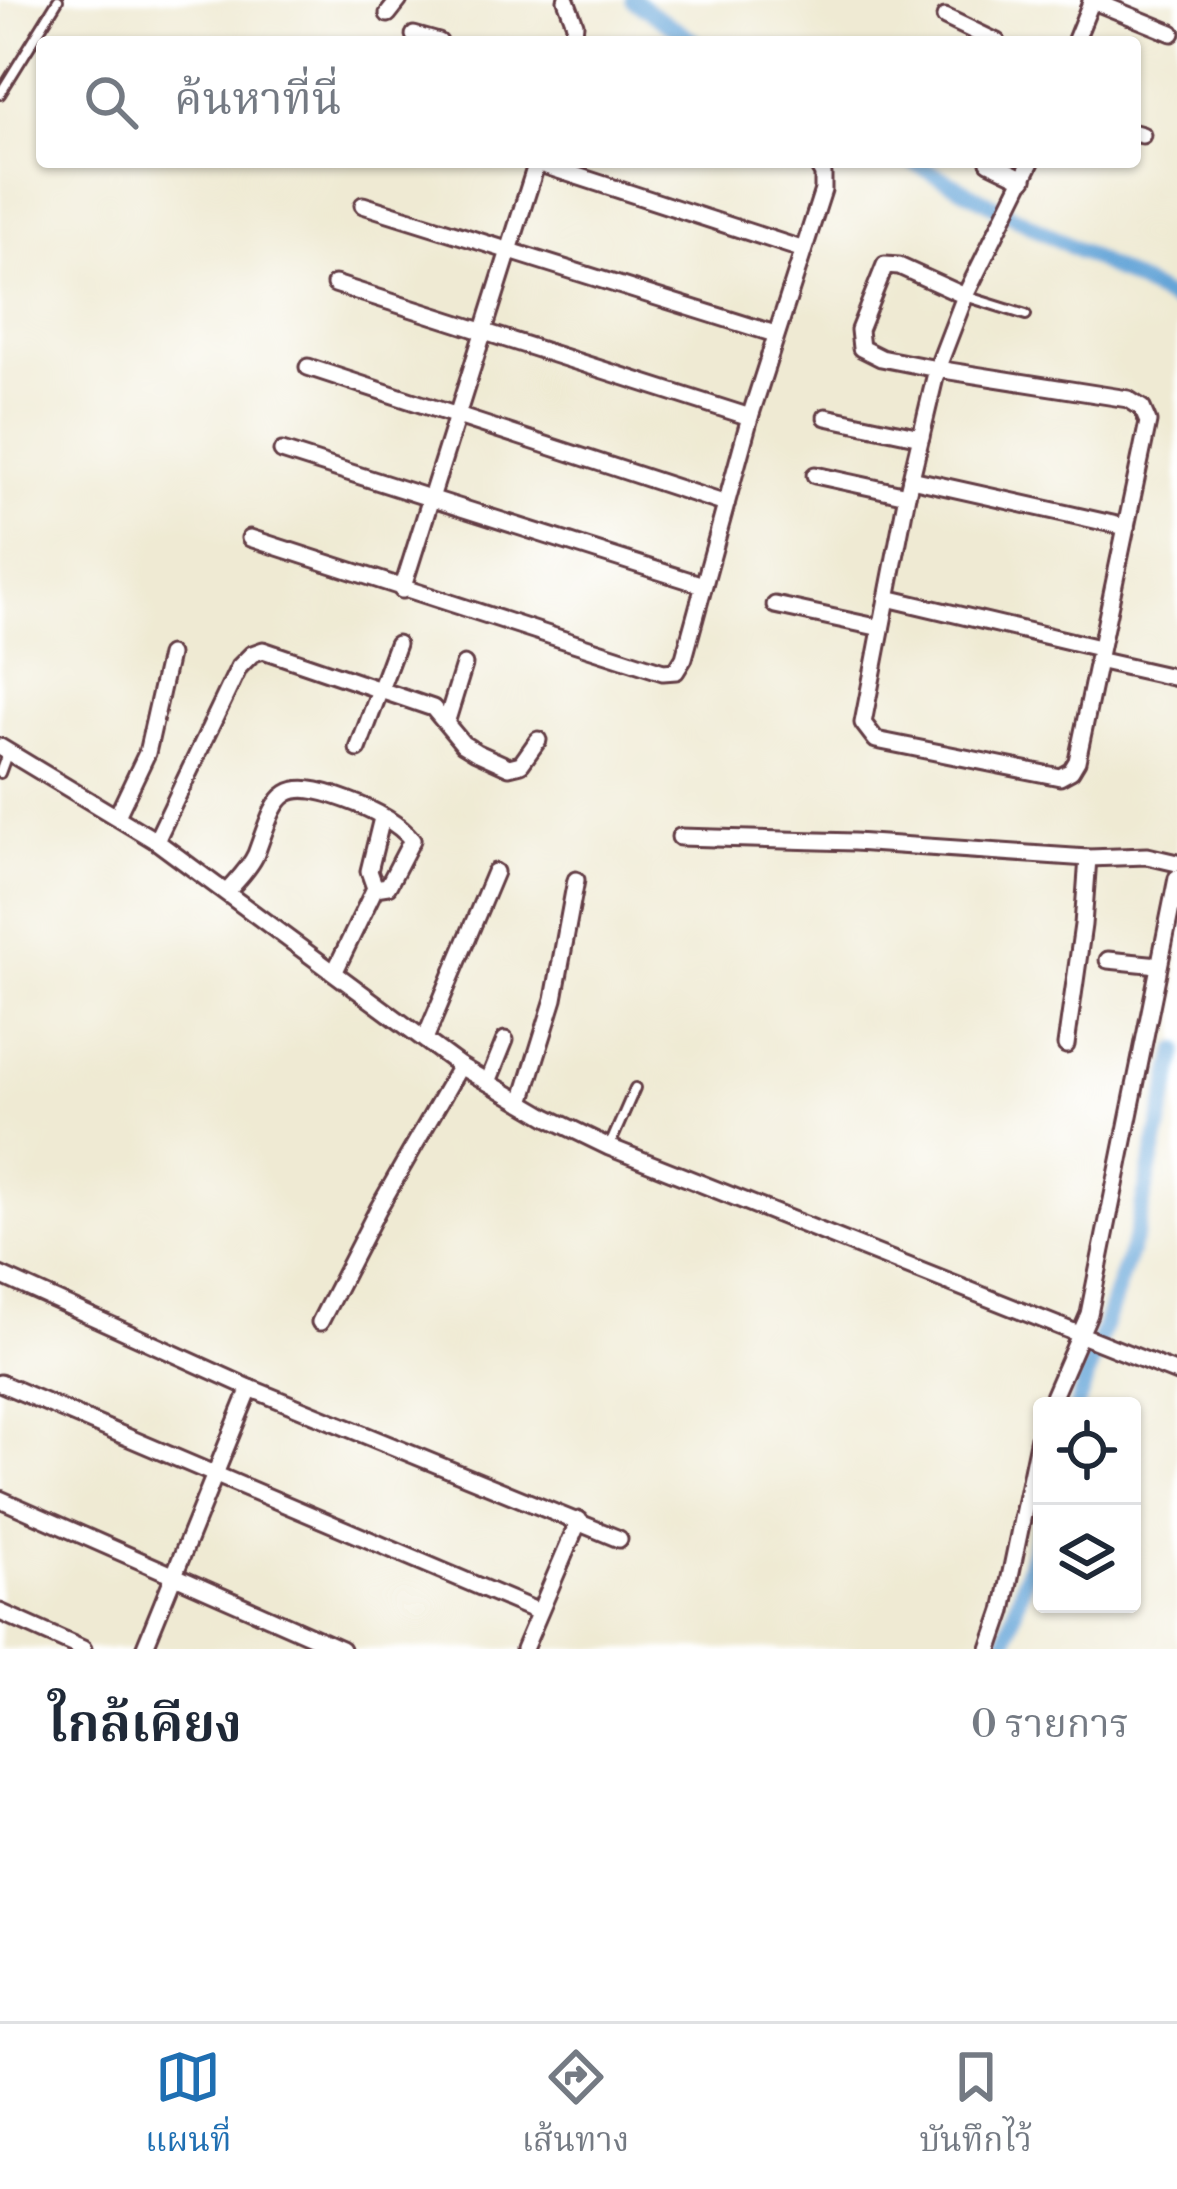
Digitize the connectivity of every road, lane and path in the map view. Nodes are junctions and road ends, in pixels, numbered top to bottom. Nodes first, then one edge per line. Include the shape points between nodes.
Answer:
1 (58, 0) edge
2 (566, 0) edge
3 (1091, 0) edge
4 (945, 17) dead end
5 (1172, 33) dead end
6 (414, 34) dead end
7 (420, 36) edge
8 (574, 36) edge
9 (985, 36) edge
10 (1077, 36) edge
11 (0, 94) edge
12 (534, 168) edge
13 (554, 168) edge
14 (820, 168) edge
15 (999, 168) edge
16 (1029, 168) edge
17 (1024, 182) junction
18 (363, 205) dead end
19 (801, 249) junction
20 (508, 251) junction
21 (335, 284) dead end
22 (965, 296) junction
23 (1026, 315) dead end
24 (483, 332) junction
25 (775, 334) junction
26 (308, 367) dead end
27 (938, 369) junction
28 (457, 416) junction
29 (750, 417) junction
30 (826, 417) dead end
31 (921, 437) junction
32 (282, 452) dead end
33 (815, 476) dead end
34 (909, 487) junction
35 (430, 501) junction
36 (725, 504) junction
37 (1126, 527) junction
38 (250, 538) dead end
39 (703, 585) junction
40 (402, 590) junction
41 (887, 598) junction
42 (775, 604) dead end
43 (881, 628) junction
44 (397, 644) dead end
45 (1098, 654) junction
46 (169, 655) dead end
47 (464, 664) dead end
48 (1177, 678) edge
49 (379, 688) junction
50 (447, 720) junction
51 (538, 740) dead end
52 (358, 749) dead end
53 (4, 750) edge
54 (0, 773) edge
55 (117, 816) junction
56 (382, 818) junction
57 (680, 837) dead end
58 (156, 841) junction
59 (1088, 858) junction
60 (1177, 863) edge
61 (495, 872) dead end
62 (1177, 878) edge
63 (576, 880) dead end
64 (375, 888) junction
65 (227, 892) junction
66 (1108, 960) dead end
67 (1159, 965) junction
68 (335, 971) junction
69 (425, 1039) junction
70 (505, 1040) dead end
71 (1066, 1045) dead end
72 (460, 1066) junction
73 (488, 1082) junction
74 (635, 1088) dead end
75 (522, 1102) junction
76 (610, 1147) junction
77 (0, 1275) edge
78 (320, 1322) dead end
79 (1085, 1335) junction
80 (1177, 1373) edge
81 (0, 1383) edge
82 (250, 1388) junction
83 (1054, 1397) edge
84 (1033, 1467) edge
85 (213, 1475) junction
86 (0, 1498) edge
87 (579, 1520) junction
88 (620, 1539) dead end
89 (174, 1576) junction
90 (0, 1612) edge
91 (539, 1612) junction
92 (83, 1649) edge
93 (144, 1649) edge
94 (341, 1649) edge
95 (524, 1649) edge
96 (990, 1649) edge

1 - 11 lane
2 - 8 street
3 - 5 street
3 - 10 street
4 - 9 street
6 - 7 street
12 - 20 street
13 - 19 street
14 - 19 street via 823,190
15 - 17 street
16 - 17 street
17 - 22 street
18 - 20 street
19 - 25 street
20 - 24 street
20 - 25 street
21 - 24 street
22 - 23 lane
22 - 27 street
22 - 27 street via 899,266 880,272 859,330 861,348
24 - 28 street
24 - 29 street
25 - 29 street
26 - 28 street
27 - 31 street
27 - 37 street via 1128,399 1142,408 1148,422
28 - 35 street
28 - 36 street
29 - 36 street
30 - 31 street
31 - 34 street
32 - 35 street
33 - 34 street
34 - 37 street
34 - 41 street
35 - 39 street
35 - 40 street
36 - 39 street
37 - 45 street
38 - 40 street
39 - 40 street via 684,658 676,671 663,672
41 - 43 street
41 - 45 street
42 - 43 street
43 - 45 street via 863,723 876,740 1060,777 1077,760
44 - 49 street
45 - 48 street
46 - 55 street via 147,753
47 - 50 street
49 - 50 street
49 - 52 street
49 - 58 street via 263,650 252,654
50 - 51 street via 464,744 509,767
53 - 54 lane
53 - 55 street
55 - 58 street
56 - 64 street via 369,871
56 - 64 street via 412,840 395,877
56 - 65 street via 316,789 279,797 253,861
57 - 59 street
58 - 65 street
59 - 60 street
59 - 71 street
61 - 69 street
62 - 67 street
63 - 75 street via 554,998
64 - 68 street
65 - 68 street
66 - 67 street
67 - 79 street
68 - 69 street
69 - 72 street
70 - 73 street
72 - 73 street
72 - 78 street
73 - 75 street
74 - 76 lane
75 - 76 street
76 - 79 street
77 - 82 street
79 - 80 street
79 - 83 street
81 - 85 street
82 - 85 street
82 - 87 street
84 - 96 street
85 - 89 street
85 - 91 street
86 - 89 street
87 - 88 street
87 - 91 street
89 - 93 street
89 - 94 street
90 - 92 street
91 - 95 street

